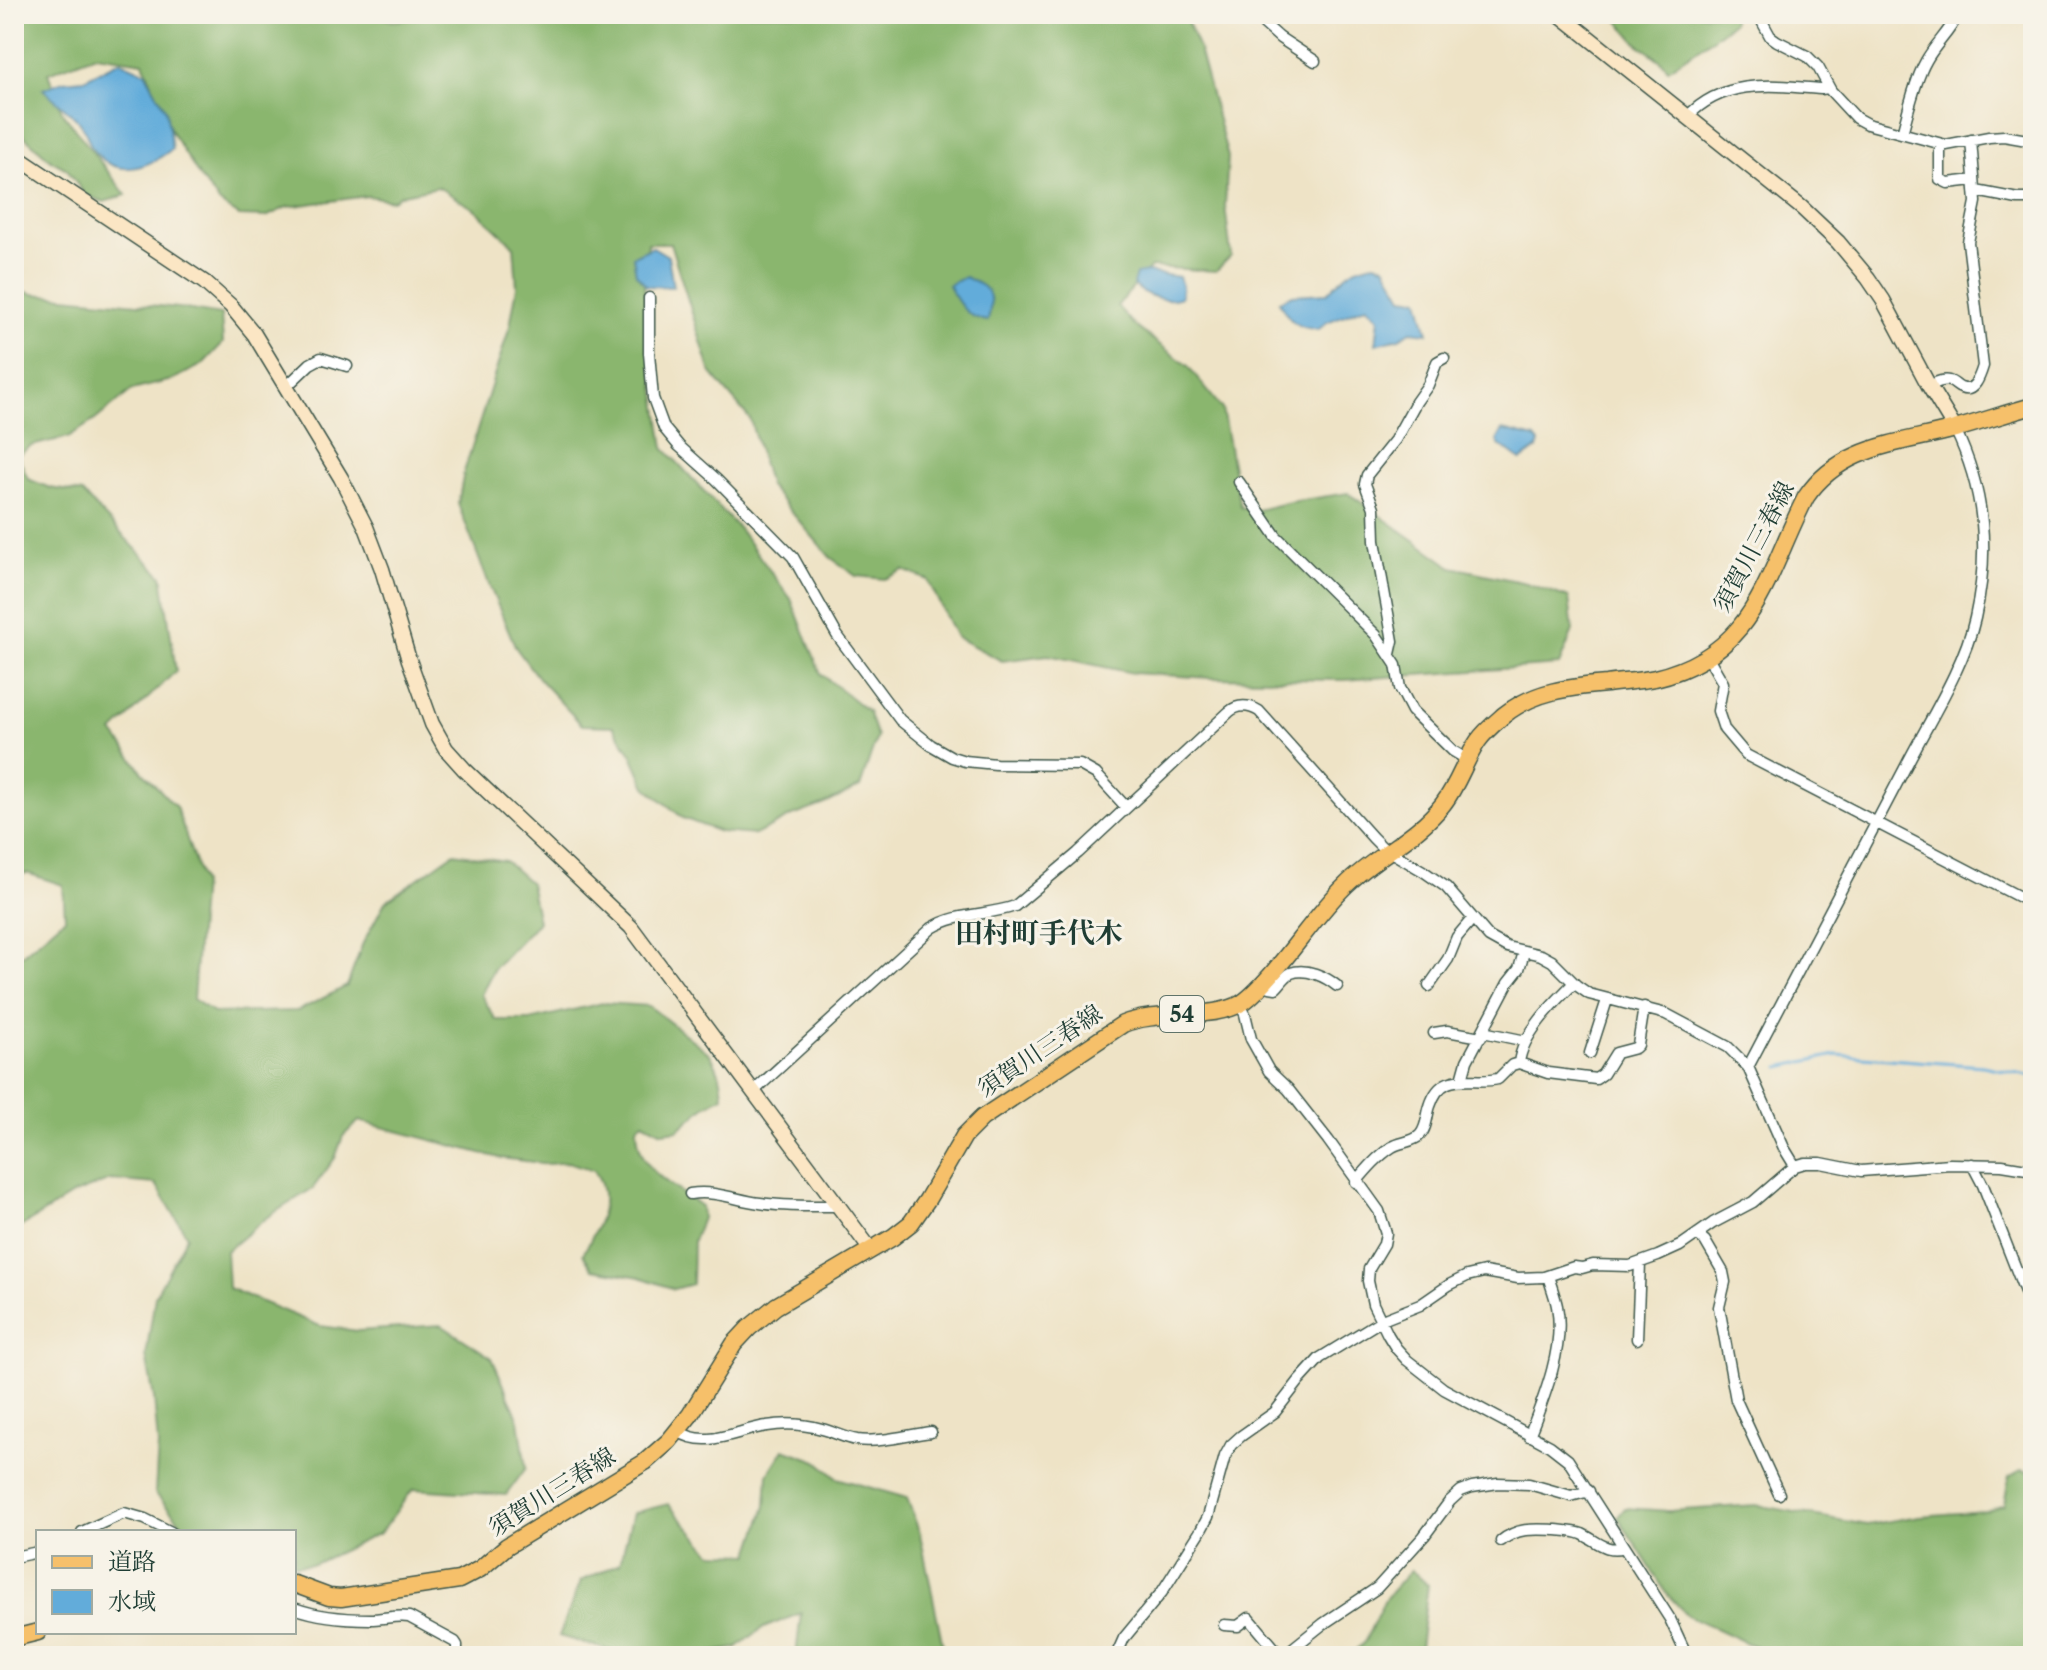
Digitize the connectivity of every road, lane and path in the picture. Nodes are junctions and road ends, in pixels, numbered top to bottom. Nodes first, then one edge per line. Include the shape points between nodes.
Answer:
1 (1253, 14) edge
2 (1559, 14) edge
3 (1758, 14) edge
4 (1958, 14) edge
5 (1315, 61) dead end
6 (1829, 88) junction
7 (1687, 117) junction
8 (1902, 133) junction
9 (1971, 140) junction
10 (2033, 141) edge
11 (1940, 144) junction
12 (14, 155) edge
13 (1975, 186) junction
14 (2033, 199) edge
15 (649, 298) dead end
16 (1444, 358) dead end
17 (347, 366) dead end
18 (1929, 386) junction
19 (286, 387) junction
20 (2033, 406) edge
21 (1955, 429) junction
22 (1239, 482) dead end
23 (1390, 654) junction
24 (1708, 657) junction
25 (1468, 760) junction
26 (1126, 807) junction
27 (1877, 823) junction
28 (1390, 851) junction
29 (2033, 904) edge
30 (1473, 918) junction
31 (1524, 952) junction
32 (1268, 979) junction
33 (1574, 983) junction
34 (1337, 986) dead end
35 (1429, 986) dead end
36 (1607, 1000) junction
37 (1240, 1004) junction
38 (1644, 1007) junction
39 (1434, 1033) dead end
40 (1482, 1035) junction
41 (1526, 1041) junction
42 (1590, 1053) dead end
43 (1519, 1063) junction
44 (1748, 1067) junction
45 (1462, 1079) junction
46 (754, 1091) junction
47 (1972, 1164) junction
48 (1795, 1166) junction
49 (2033, 1170) edge
50 (1356, 1182) junction
51 (690, 1194) dead end
52 (837, 1206) junction
53 (1697, 1234) junction
54 (871, 1250) junction
55 (1640, 1263) junction
56 (1548, 1276) junction
57 (2033, 1312) edge
58 (1382, 1320) junction
59 (1637, 1339) dead end
60 (678, 1431) junction
61 (931, 1432) dead end
62 (1529, 1436) junction
63 (1589, 1491) junction
64 (1779, 1494) dead end
65 (86, 1530) edge
66 (167, 1530) edge
67 (1501, 1541) dead end
68 (1624, 1547) junction
69 (36, 1552) edge
70 (14, 1557) edge
71 (296, 1585) edge
72 (296, 1609) edge
73 (1224, 1625) dead end
74 (36, 1632) edge
75 (14, 1638) edge
76 (457, 1656) edge
77 (1116, 1656) edge
78 (1282, 1656) edge
79 (1687, 1656) edge

1 - 5 street
2 - 7 street
3 - 6 street via 1770,36 1818,67
4 - 8 street via 1925,63
6 - 7 street via 1748,86 1700,103
6 - 8 street via 1859,120
7 - 18 street via 1838,242 1883,300
8 - 11 street
9 - 10 street via 2004,136
9 - 11 street
9 - 13 street
11 - 13 street via 1940,179
12 - 19 street via 204,282 254,334
13 - 14 street
13 - 18 street via 1968,242 1983,366 1971,388 1949,381
15 - 26 street via 653,398 664,428 793,557 837,635 900,720 931,745 965,761 1080,765 1096,774
16 - 23 street via 1365,484 1374,508 1393,641
17 - 19 street via 321,358
18 - 21 street
19 - 46 street via 366,527 432,724 446,749 631,927
20 - 21 main road, 須賀川三春線 / 54
21 - 24 main road, 須賀川三春線 / 54 via 1860,453 1825,474 1806,497 1750,614
21 - 27 street via 1982,510 1975,618 1954,672
22 - 23 street via 1276,536
23 - 25 street via 1412,711
24 - 25 main road, 須賀川三春線 / 54 via 1651,679 1543,693 1502,717 1480,738
24 - 27 street via 1723,683 1718,711 1724,729 1746,755
25 - 28 main road, 須賀川三春線 / 54 via 1430,820
26 - 28 street via 1234,707 1249,706
26 - 46 street via 1015,906 954,917 932,928
27 - 29 street
27 - 44 street
28 - 30 street via 1446,887
28 - 32 main road, 須賀川三春線 / 54 via 1347,883
30 - 31 street via 1489,937
30 - 35 street
31 - 33 street via 1552,961
31 - 40 street
32 - 34 street via 1276,988 1288,975 1314,973
32 - 37 main road, 須賀川三春線 / 54
33 - 36 street
33 - 41 street
36 - 38 street
36 - 42 street
37 - 50 street via 1269,1071
37 - 54 main road, 須賀川三春線 / 54 via 1123,1024 1023,1089 972,1126 911,1223
38 - 43 street via 1638,1045 1611,1057 1596,1079
38 - 44 street via 1728,1047
39 - 40 street
40 - 41 street
40 - 45 street
41 - 43 street
43 - 45 street via 1498,1079
44 - 48 street
45 - 50 street via 1437,1090 1419,1136 1392,1147
46 - 52 street
47 - 48 street via 1861,1171 1818,1162
47 - 49 street
47 - 57 street
48 - 53 street via 1753,1202
50 - 58 street via 1379,1211 1386,1233 1368,1275
51 - 52 street
52 - 54 street
53 - 55 street
53 - 64 street via 1723,1272 1719,1307 1736,1400
54 - 60 main road, 須賀川三春線 / 54 via 749,1328
55 - 56 street via 1574,1267
55 - 59 street
56 - 58 street via 1467,1276 1420,1305
56 - 62 street via 1557,1307 1557,1345
58 - 62 street via 1396,1348 1422,1373
58 - 77 street via 1320,1358 1275,1412 1231,1445 1200,1532
60 - 61 street via 713,1439 794,1424 856,1440
60 - 71 main road, 須賀川三春線 / 54 via 637,1468 459,1580 341,1598
62 - 63 street via 1561,1453
63 - 68 street
63 - 78 street via 1571,1496 1529,1484 1498,1483 1461,1491 1377,1588
65 - 66 street via 124,1513
67 - 68 street via 1534,1528 1572,1531 1605,1548
68 - 79 street
69 - 70 street
72 - 76 street via 321,1617 409,1617 455,1642
73 - 78 street via 1238,1626 1249,1618
74 - 75 main road

